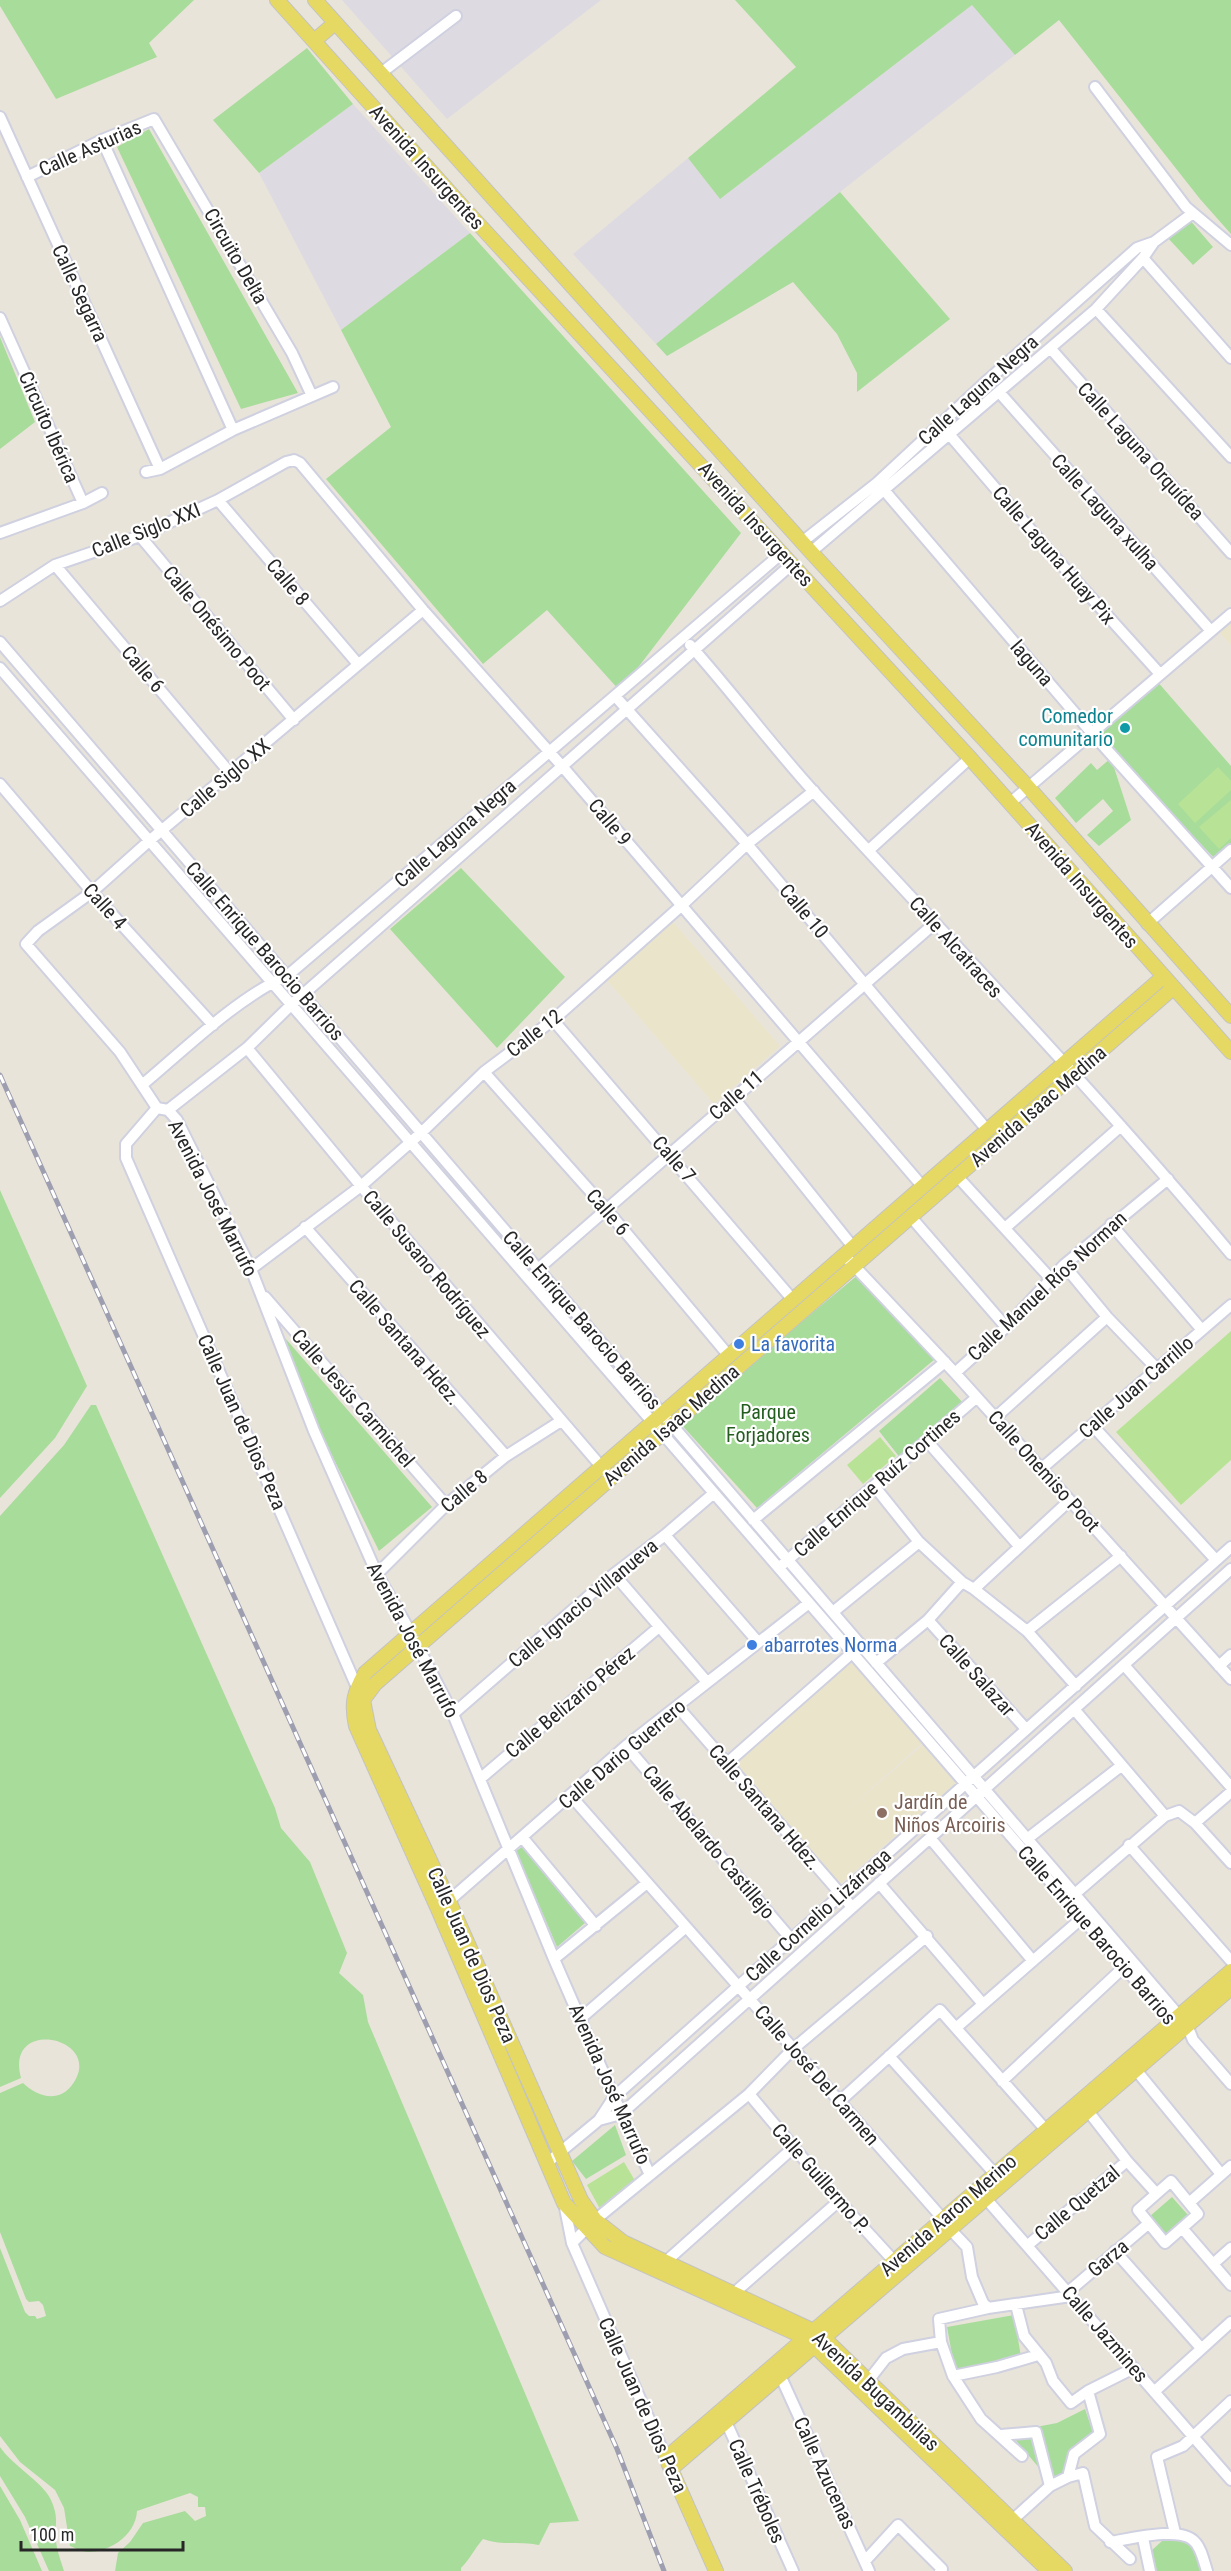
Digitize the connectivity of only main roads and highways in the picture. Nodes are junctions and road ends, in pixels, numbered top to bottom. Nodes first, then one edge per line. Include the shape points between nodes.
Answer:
1 (277, 0) edge
2 (315, 0) edge
3 (336, 23) junction
4 (314, 41) junction
5 (627, 347) junction
6 (608, 364) junction
7 (727, 458) junction
8 (710, 473) junction
9 (1168, 983) junction
10 (1231, 1016) edge
11 (1231, 1052) edge
12 (360, 1694) junction
13 (444, 1905) junction
14 (1231, 1971) edge
15 (1231, 1988) edge
16 (1180, 2024) junction
17 (982, 2194) junction
18 (591, 2224) junction
19 (947, 2224) junction
20 (659, 2267) junction
21 (814, 2338) junction
22 (723, 2416) junction
23 (668, 2463) joint
24 (1008, 2524) junction
25 (1042, 2569) edge
26 (716, 2571) edge
27 (1065, 2571) edge

1 - 4 main road, Avenida Insurgentes
2 - 3 main road, Avenida Insurgentes
3 - 4 main road
3 - 5 main road, Avenida Insurgentes
4 - 6 main road, Avenida Insurgentes
5 - 6 main road
5 - 7 main road, Avenida Insurgentes
6 - 8 main road, Avenida Insurgentes
7 - 8 main road
7 - 10 main road, Avenida Insurgentes
8 - 9 main road, Avenida Insurgentes via 970,758
9 - 11 main road, Avenida Insurgentes
9 - 12 main road, Avenida Isaac Medina via 1075,1074
9 - 12 main road, Avenida Isaac Medina via 1064,1064 365,1673
12 - 13 main road, Calle Juan de Dios Peza via 352,1707 356,1726
13 - 18 main road, Calle Juan de Dios Peza
13 - 18 main road, Calle Juan de Dios Peza via 564,2203
14 - 16 main road, Avenida Aaron Merino
15 - 16 main road, Avenida Aaron Merino
16 - 17 main road, Avenida Aaron Merino via 1136,2070
16 - 17 main road, Avenida Aaron Merino via 1046,2130 995,2174
17 - 19 main road, Avenida Aaron Merino
18 - 20 main road, Avenida Bugambilias
19 - 21 main road, Avenida Aaron Merino
19 - 21 main road, Avenida Aaron Merino via 894,2261
20 - 21 main road, Avenida Bugambilias
20 - 21 main road, Avenida Bugambilias via 733,2294
21 - 22 main road, Avenida Aaron Merino
21 - 22 main road, Avenida Aaron Merino via 780,2375
21 - 24 main road, Avenida Bugambilias
21 - 24 main road, Avenida Bugambilias via 868,2381
22 - 23 main road, Avenida Aaron Merino
23 - 26 main road, Calle Juan de Dios Peza
24 - 25 main road, Avenida Bugambilias
24 - 27 main road, Avenida Bugambilias

